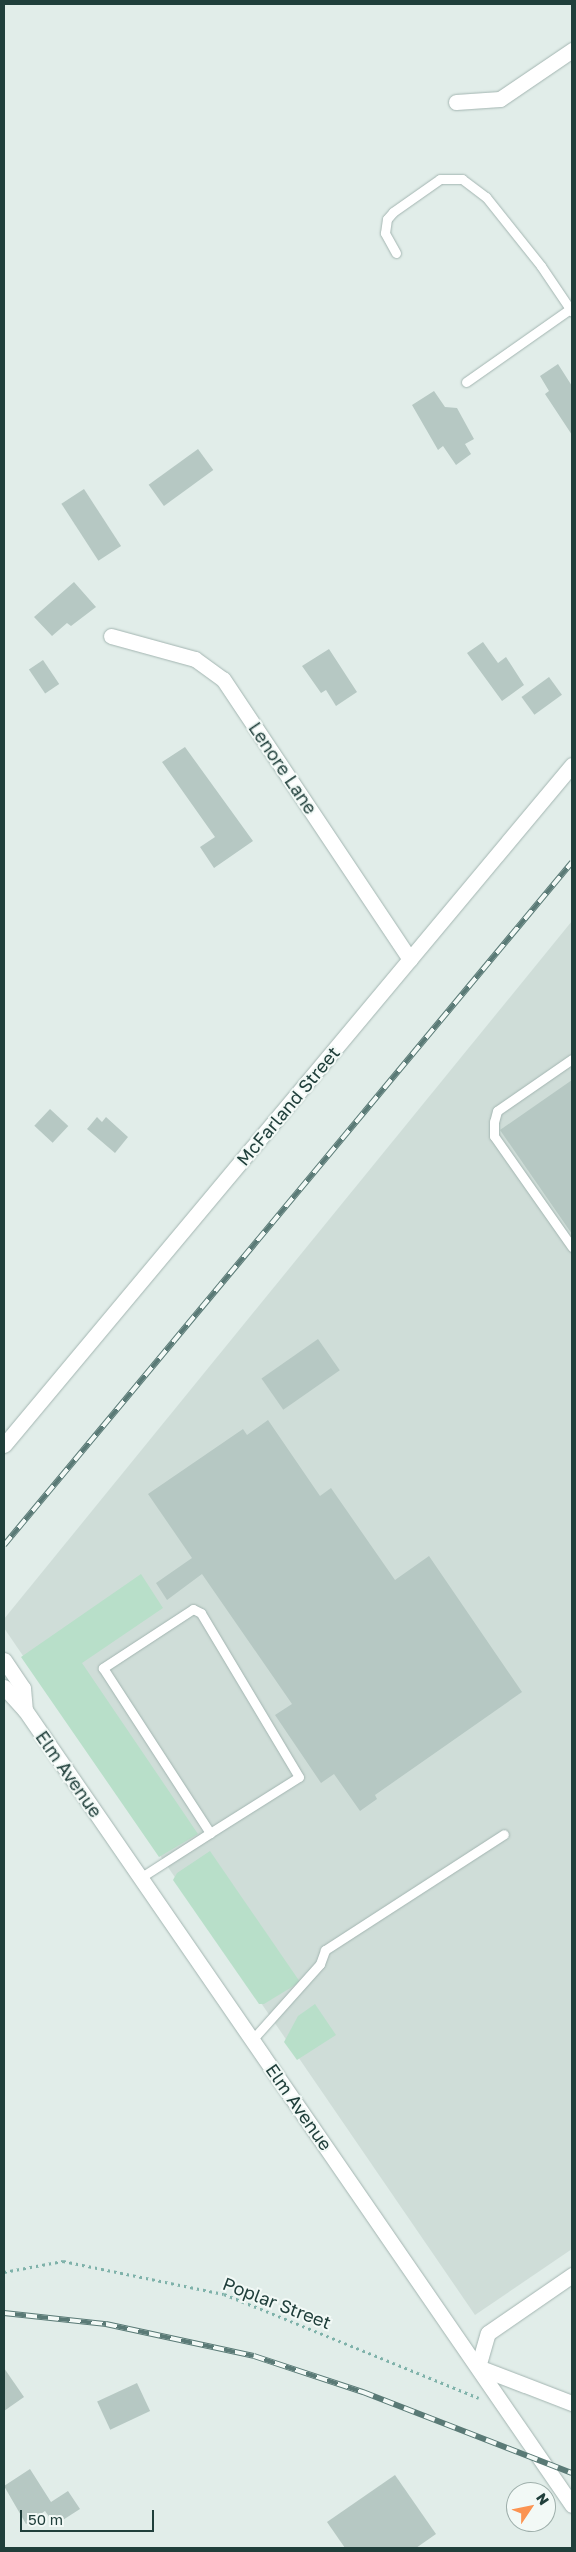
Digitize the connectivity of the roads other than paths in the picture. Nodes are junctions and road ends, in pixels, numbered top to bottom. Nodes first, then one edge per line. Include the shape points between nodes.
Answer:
1 (572, 50) edge
2 (456, 102) dead end
3 (396, 253) dead end
4 (571, 310) edge
5 (466, 382) dead end
6 (110, 636) dead end
7 (572, 765) edge
8 (410, 960) junction
9 (572, 1059) edge
10 (572, 1247) edge
11 (4, 1445) edge
12 (4, 1660) edge
13 (4, 1687) edge
14 (25, 1710) junction
15 (210, 1833) junction
16 (504, 1834) dead end
17 (140, 1878) junction
18 (252, 2040) junction
19 (572, 2275) edge
20 (478, 2367) junction
21 (572, 2403) edge
22 (572, 2504) edge

1 - 2 street via 500,99
3 - 4 lane via 385,233 387,219 393,212 440,179 462,179 486,197
4 - 5 lane
6 - 8 street, Lenore Lane via 195,659 223,679
7 - 8 street, McFarland Street
8 - 11 street, McFarland Street
9 - 10 lane via 497,1111 494,1122 494,1136
12 - 14 street, Elm Avenue via 23,1688
13 - 14 street, Elm Avenue
14 - 17 street, Elm Avenue
15 - 15 lane via 299,1777 201,1613 193,1609 102,1668
15 - 17 lane
16 - 18 lane via 325,1950 320,1964
17 - 18 street, Elm Avenue
18 - 20 street, Elm Avenue
19 - 20 street via 488,2333
20 - 21 street
20 - 22 street, Elm Avenue

